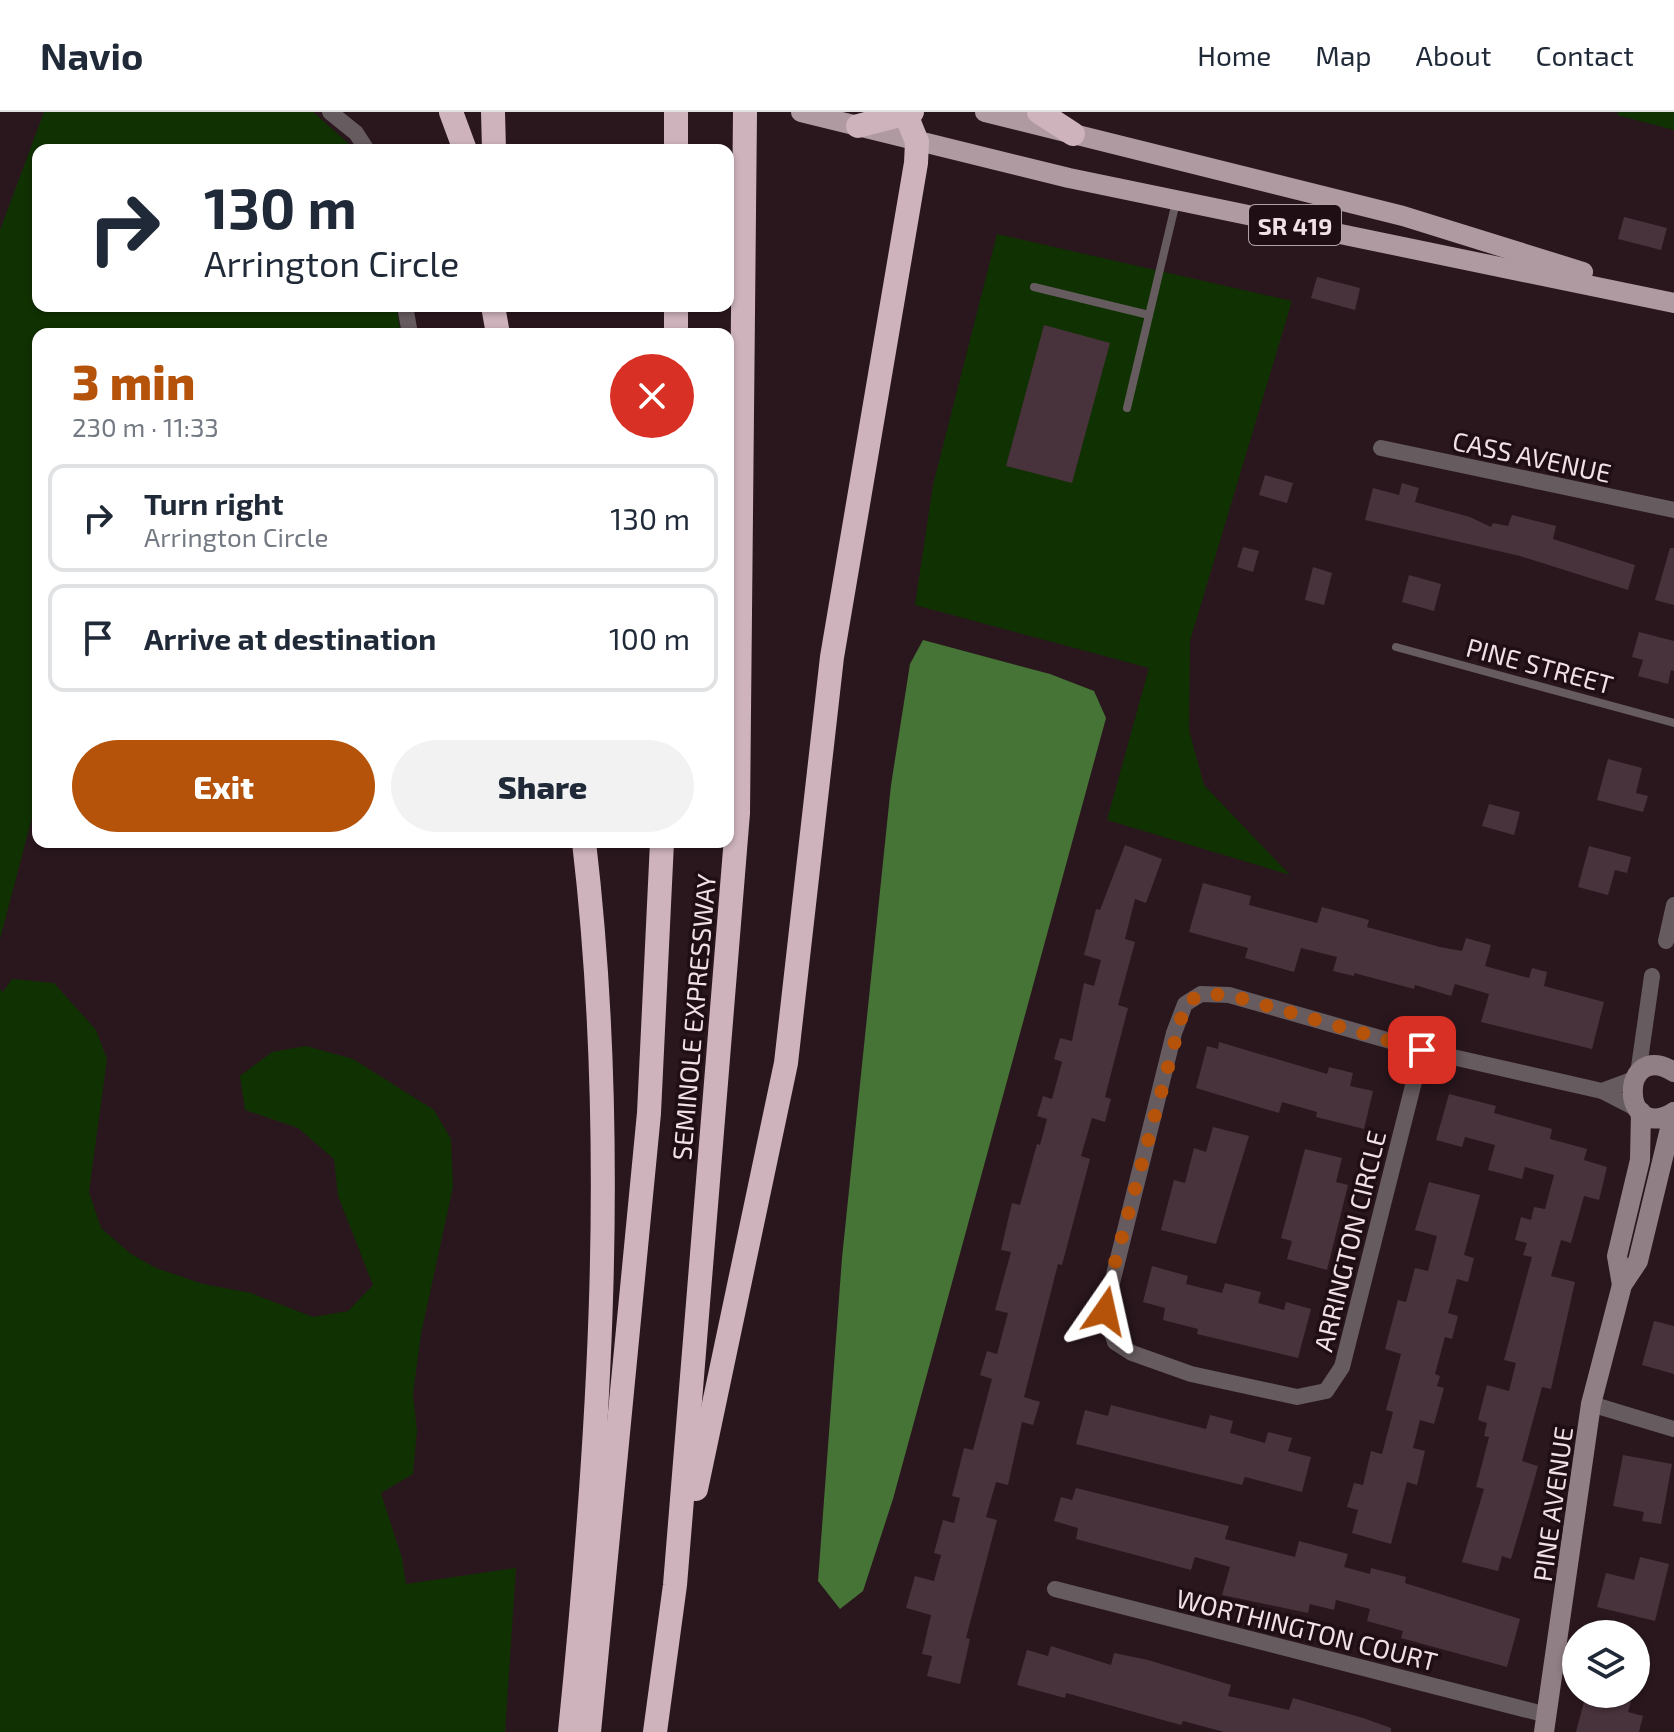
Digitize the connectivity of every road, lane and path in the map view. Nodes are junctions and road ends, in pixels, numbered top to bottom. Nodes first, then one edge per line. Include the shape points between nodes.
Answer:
1 (330, 112) edge
2 (451, 112) edge
3 (493, 112) edge
4 (745, 112) edge
5 (801, 112) edge
6 (985, 112) edge
7 (1039, 112) edge
8 (908, 113) edge
9 (676, 117) edge
10 (858, 126) junction
11 (1073, 134) junction
12 (917, 142) junction
13 (363, 144) edge
14 (463, 144) edge
15 (494, 144) edge
16 (676, 144) edge
17 (1176, 201) junction
18 (1034, 287) dead end
19 (1674, 302) edge
20 (1149, 315) junction
21 (1127, 408) dead end
22 (1381, 448) dead end
23 (1674, 510) edge
24 (1396, 647) dead end
25 (1674, 723) edge
26 (584, 848) edge
27 (662, 848) edge
28 (1674, 905) edge
29 (1666, 941) dead end
30 (1652, 976) dead end
31 (1422, 1050) junction
32 (1674, 1072) edge
33 (1636, 1077) junction
34 (1602, 1091) junction
35 (1640, 1111) junction
36 (1674, 1112) edge
37 (1622, 1285) junction
38 (1591, 1404) junction
39 (1674, 1429) edge
40 (675, 1585) junction
41 (1055, 1589) dead end
42 (1546, 1723) edge
43 (570, 1732) edge
44 (589, 1732) edge
45 (655, 1732) edge

1 - 13 street
2 - 14 highway
3 - 15 highway
4 - 40 highway, SEMINOLE EXPRESSWAY via 738,813
5 - 10 main road, SR 419
6 - 11 main road, SR 419
7 - 11 highway
8 - 10 highway
8 - 12 highway
9 - 16 highway
10 - 12 main road, SR 419
11 - 19 main road, SR 419 via 1403,216
12 - 17 main road, SR 419
12 - 40 highway via 832,657 786,1063
17 - 19 main road, SR 419
17 - 20 lane
18 - 20 lane
20 - 21 lane
22 - 23 street, CASS AVENUE
24 - 25 lane, PINE STREET
26 - 43 highway via 602,1063 604,1253 593,1472
27 - 44 highway, SEMINOLE EXPRESSWAY via 649,1113
28 - 29 street
30 - 33 street, PINE AVENUE
31 - 31 street, ARRINGTON CIRCLE via 1229,995 1201,994 1185,1004 1109,1285 1105,1311 1115,1342 1191,1374 1297,1397 1326,1391 1342,1367
31 - 34 street, ARRINGTON CIRCLE
32 - 33 street via 1655,1066
33 - 34 street
33 - 35 street, PINE AVENUE via 1632,1099
34 - 35 street, ARRINGTON CIRCLE
35 - 36 street, PINE AVENUE via 1656,1118
35 - 37 street, PINE AVENUE via 1640,1160 1617,1256
36 - 37 street, PINE AVENUE via 1638,1261
37 - 38 street, PINE AVENUE
38 - 39 street
38 - 42 street, PINE AVENUE
40 - 45 highway, SEMINOLE EXPRESSWAY
41 - 42 street, WORTHINGTON COURT

